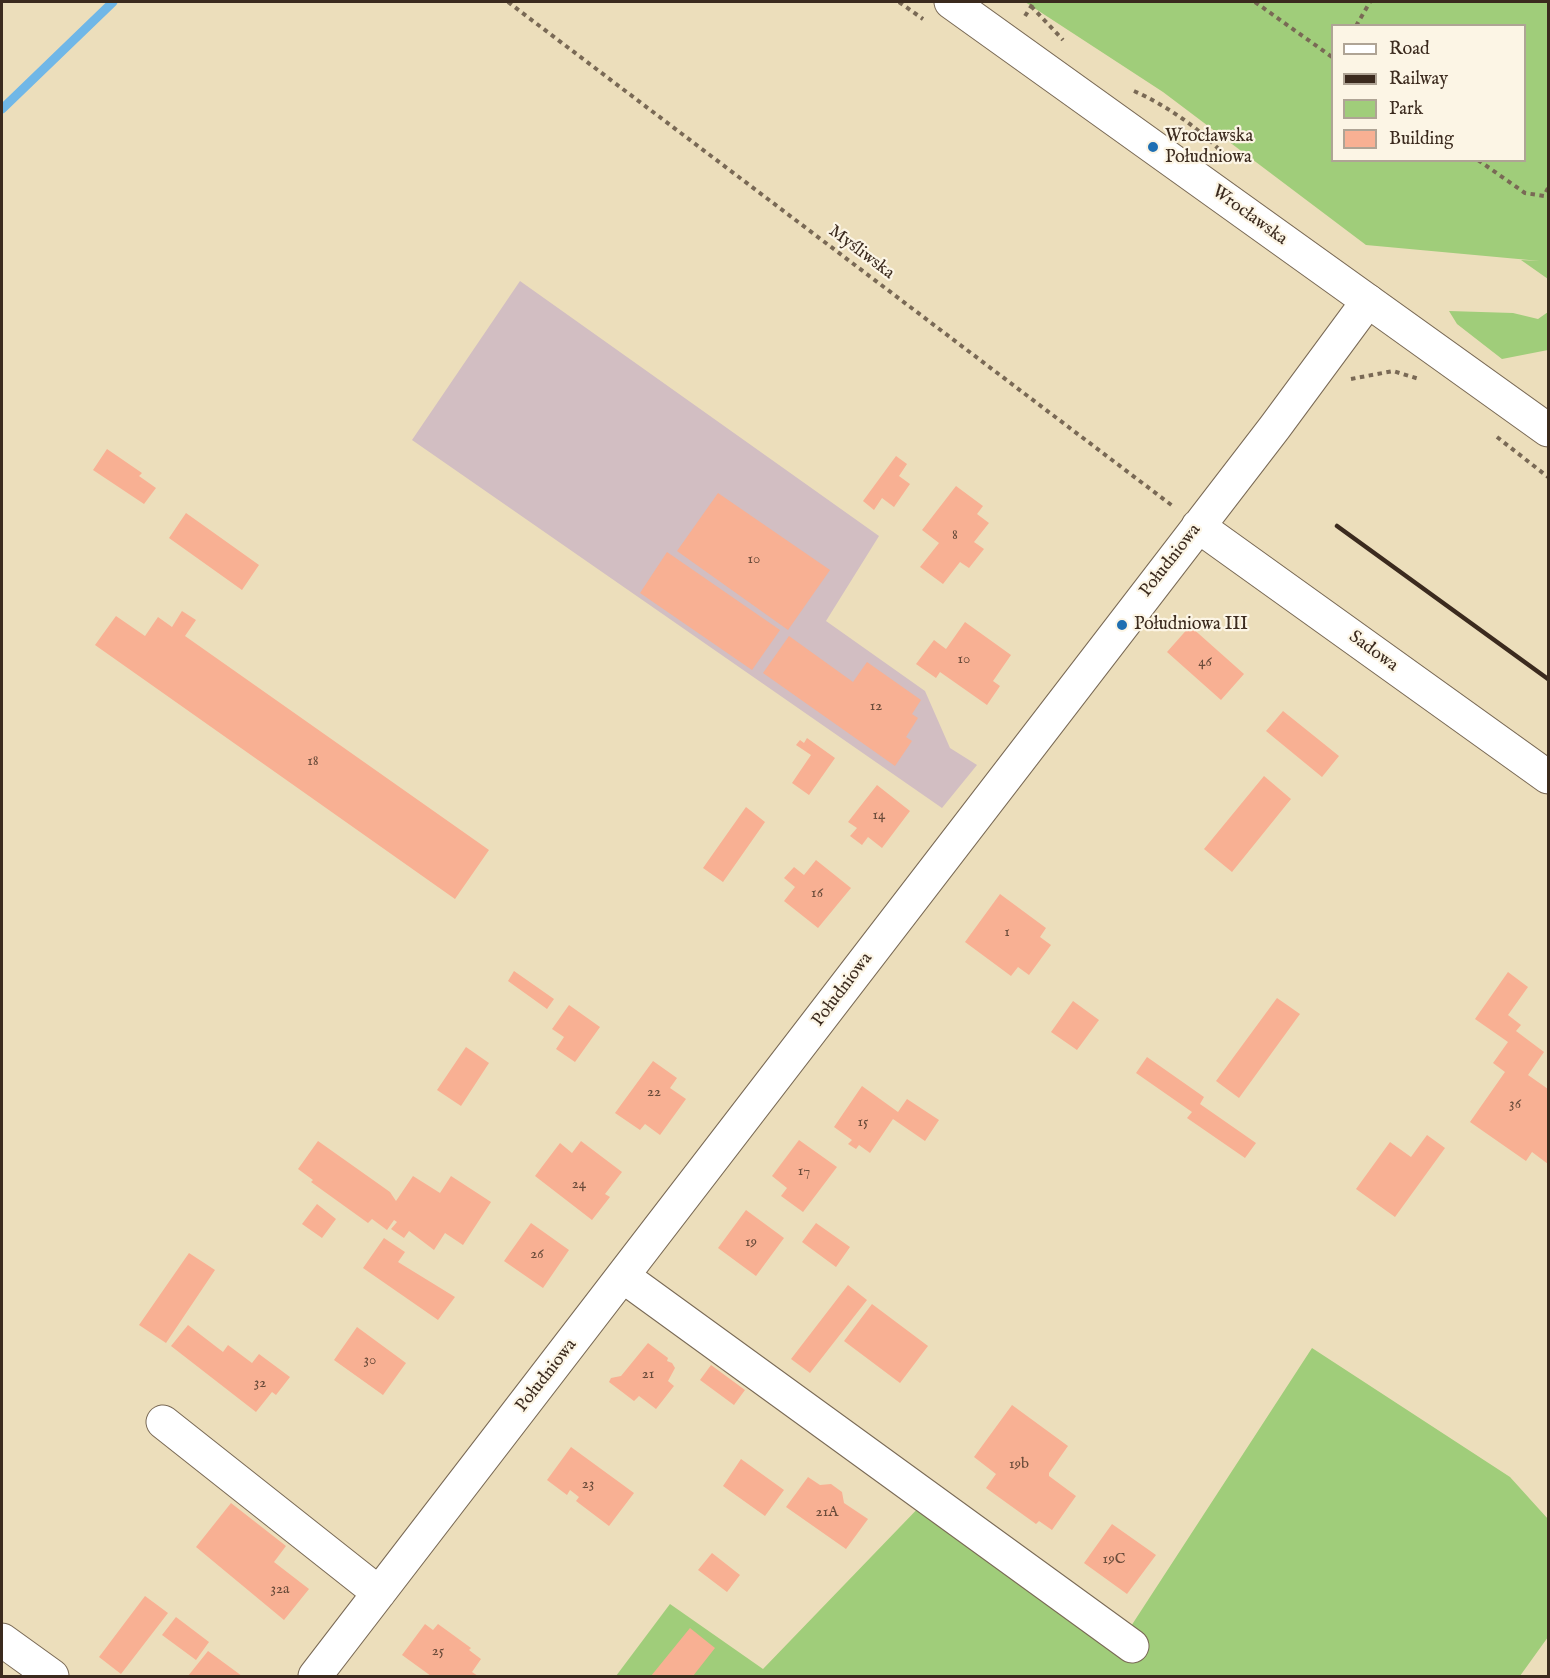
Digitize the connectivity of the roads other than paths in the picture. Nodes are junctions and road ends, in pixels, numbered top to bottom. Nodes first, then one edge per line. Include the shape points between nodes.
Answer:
1 (951, 2) edge
2 (1363, 309) junction
3 (1548, 430) edge
4 (1198, 526) junction
5 (1548, 777) edge
6 (624, 1277) junction
7 (163, 1422) dead end
8 (379, 1593) junction
9 (2, 1640) edge
10 (1132, 1646) dead end
11 (52, 1677) edge
12 (315, 1677) edge

1 - 2 street, Wrocławska via 1313,262
2 - 3 street, Wrocławska via 1437,350
2 - 4 street, Południowa
4 - 5 street, Sadowa
4 - 6 street, Południowa
6 - 8 street, Południowa
6 - 10 street
7 - 8 street
8 - 12 street, Południowa
9 - 11 street

